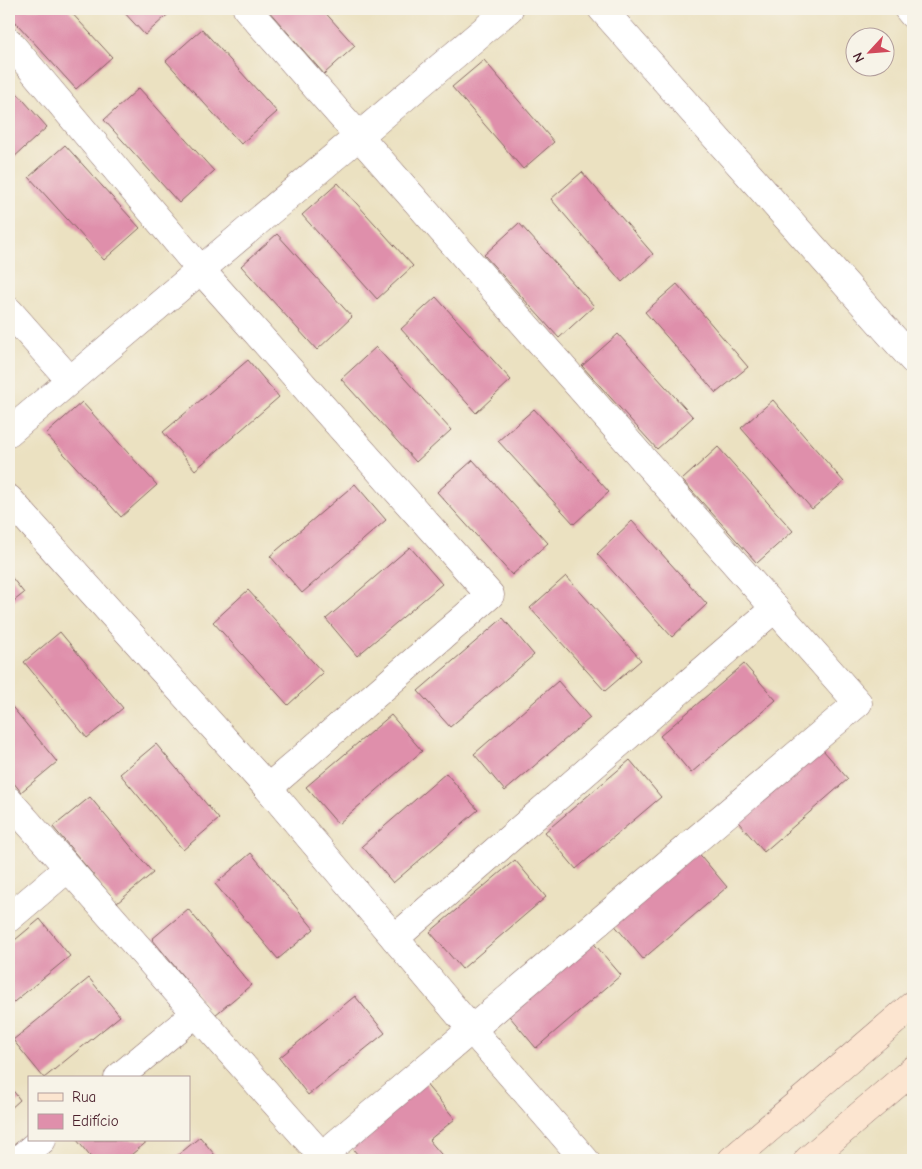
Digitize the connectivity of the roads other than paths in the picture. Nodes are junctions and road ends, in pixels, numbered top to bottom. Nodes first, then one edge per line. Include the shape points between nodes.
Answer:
1 (247, 9) edge
2 (509, 9) edge
3 (602, 9) edge
4 (908, 9) edge
5 (913, 15) edge
6 (9, 42) edge
7 (359, 137) junction
8 (200, 269) junction
9 (9, 310) edge
10 (913, 360) edge
11 (70, 380) junction
12 (9, 432) edge
13 (9, 499) edge
14 (775, 608) junction
15 (268, 788) junction
16 (9, 801) edge
17 (68, 868) junction
18 (9, 918) edge
19 (395, 938) junction
20 (913, 1005) edge
21 (196, 1013) junction
22 (472, 1030) junction
23 (913, 1070) edge
24 (120, 1076) edge
25 (40, 1142) edge
26 (819, 1157) edge
27 (319, 1158) edge
28 (18, 1160) edge
29 (585, 1160) edge
30 (732, 1160) edge

1 - 7 street
2 - 7 street
3 - 10 street
4 - 5 street
6 - 8 street
7 - 8 street
7 - 14 street
8 - 11 street
8 - 15 street via 490,595
9 - 11 street
11 - 12 street
13 - 15 street
14 - 19 street
14 - 22 street via 858,703
15 - 19 street
16 - 17 street
17 - 18 street
17 - 21 street
19 - 22 street
20 - 30 street
21 - 24 street
21 - 27 street
22 - 27 street
22 - 29 street
23 - 26 street
25 - 28 street

